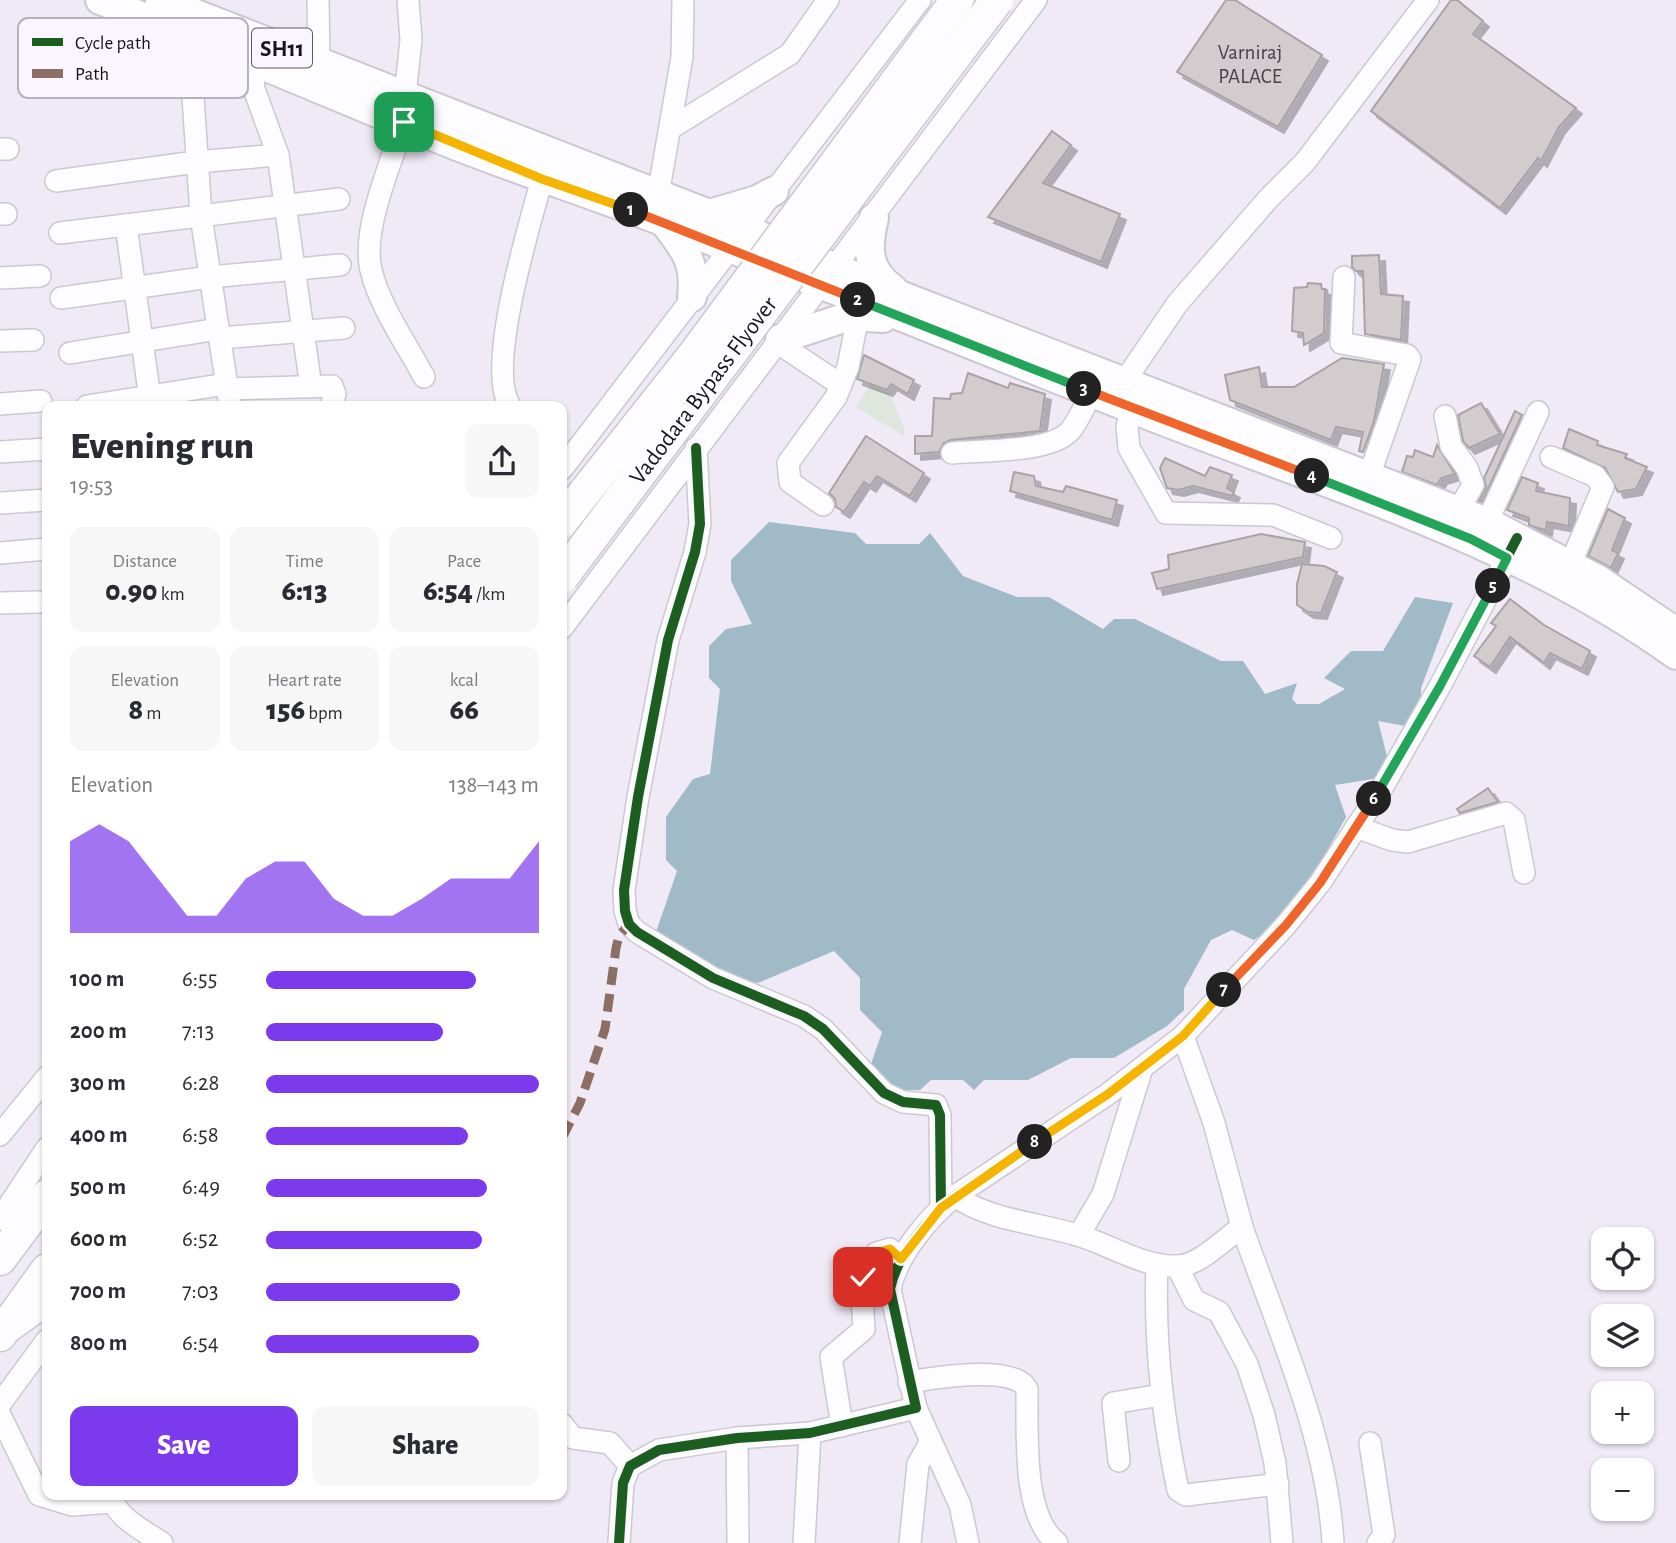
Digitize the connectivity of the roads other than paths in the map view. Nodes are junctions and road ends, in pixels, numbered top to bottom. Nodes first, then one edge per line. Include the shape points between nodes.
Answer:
1 (100, 0) edge
2 (160, 0) edge
3 (318, 0) edge
4 (408, 0) edge
5 (683, 0) edge
6 (828, 0) edge
7 (920, 0) edge
8 (957, 0) edge
9 (997, 0) edge
10 (1036, 0) edge
11 (1428, 0) edge
12 (172, 18) edge
13 (183, 18) edge
14 (248, 41) edge
15 (248, 58) edge
16 (251, 60) junction
17 (319, 63) junction
18 (192, 98) edge
19 (404, 109) junction
20 (671, 128) junction
21 (278, 155) junction
22 (196, 162) junction
23 (542, 179) junction
24 (56, 181) dead end
25 (774, 191) junction
26 (658, 195) junction
27 (339, 199) dead end
28 (286, 205) junction
29 (709, 214) junction
30 (201, 216) junction
31 (874, 218) junction
32 (664, 222) junction
33 (126, 225) junction
34 (60, 233) dead end
35 (737, 240) junction
36 (340, 265) dead end
37 (295, 268) junction
38 (40, 276) dead end
39 (827, 276) junction
40 (210, 277) junction
41 (1344, 277) dead end
42 (0, 278) edge
43 (135, 288) junction
44 (692, 297) junction
45 (61, 298) dead end
46 (908, 309) junction
47 (858, 316) junction
48 (344, 328) dead end
49 (305, 330) junction
50 (219, 334) junction
51 (33, 340) dead end
52 (0, 341) edge
53 (143, 341) junction
54 (779, 341) junction
55 (70, 353) dead end
56 (424, 377) dead end
57 (841, 385) junction
58 (311, 387) junction
59 (1092, 392) junction
60 (228, 393) edge
61 (1127, 395) junction
62 (41, 401) dead end
63 (150, 401) edge
64 (333, 401) edge
65 (507, 401) edge
66 (0, 404) edge
67 (1538, 411) dead end
68 (1445, 416) dead end
69 (696, 448) junction
70 (42, 449) edge
71 (0, 452) edge
72 (952, 453) dead end
73 (567, 456) edge
74 (1551, 457) dead end
75 (1369, 476) junction
76 (42, 500) edge
77 (0, 503) edge
78 (823, 505) dead end
79 (1458, 511) junction
80 (567, 515) edge
81 (1487, 522) junction
82 (1331, 538) dead end
83 (1512, 548) junction
84 (42, 549) edge
85 (0, 553) edge
86 (1570, 565) junction
87 (567, 570) edge
88 (38, 602) dead end
89 (0, 603) edge
90 (567, 621) edge
91 (1676, 632) edge
92 (1676, 655) edge
93 (1356, 827) junction
94 (1524, 873) dead end
95 (1183, 1036) junction
96 (1142, 1068) junction
97 (42, 1083) edge
98 (0, 1135) edge
99 (42, 1156) edge
100 (948, 1202) junction
101 (42, 1203) edge
102 (0, 1219) edge
103 (1242, 1227) junction
104 (1079, 1235) junction
105 (0, 1259) edge
106 (901, 1259) junction
107 (1167, 1265) junction
108 (42, 1277) edge
109 (42, 1306) edge
110 (0, 1336) edge
111 (42, 1347) edge
112 (909, 1382) junction
113 (1161, 1395) junction
114 (0, 1404) edge
115 (916, 1408) junction
116 (0, 1415) edge
117 (842, 1426) junction
118 (567, 1430) edge
119 (810, 1433) junction
120 (737, 1438) junction
121 (930, 1443) junction
122 (1370, 1443) dead end
123 (1119, 1461) dead end
124 (630, 1466) junction
125 (1278, 1484) junction
126 (42, 1496) edge
127 (56, 1500) edge
128 (101, 1500) edge
129 (113, 1500) edge
130 (1050, 1541) edge
131 (162, 1543) edge
132 (619, 1543) edge
133 (738, 1543) edge
134 (804, 1543) edge
135 (910, 1543) edge
136 (968, 1543) edge
137 (1282, 1543) edge
138 (1333, 1543) edge
139 (1378, 1543) edge

1 - 12 main road, SH11
2 - 13 main road, SH11
3 - 17 street
4 - 19 street via 411,40
5 - 20 street via 682,57
6 - 20 street via 790,54
7 - 25 street
8 - 80 highway, Vadodara Bypass Flyover, bridge via 693,356
9 - 87 highway, Vadodara Bypass Flyover, bridge
10 - 31 street
11 - 61 street via 1305,162 1177,303
14 - 17 main road, SH11
15 - 16 main road, SH11
16 - 19 main road, SH11
16 - 21 street via 254,89
17 - 19 main road, SH11
18 - 22 street
19 - 23 main road, SH11
19 - 26 main road, SH11
19 - 56 street via 374,221 370,268
20 - 26 street
21 - 22 street
21 - 28 street
22 - 24 street
22 - 30 street
23 - 32 main road, SH11
23 - 65 street via 512,294 502,377
25 - 29 main road
25 - 35 street
26 - 29 main road, SH11
27 - 28 street
28 - 30 street
28 - 37 street
29 - 35 main road, SH11
30 - 33 street
30 - 40 street
31 - 39 street
31 - 46 main road via 868,245 873,270
32 - 35 main road, SH11
32 - 44 main road via 692,261
33 - 34 street
33 - 43 street
35 - 39 main road, SH11
35 - 44 street
36 - 37 street
37 - 40 street
37 - 49 street
38 - 42 street
39 - 46 main road, SH11
39 - 54 street
40 - 43 street
40 - 50 street
41 - 75 street via 1341,344 1410,359
43 - 45 street
43 - 53 street
44 - 73 street
46 - 47 main road
46 - 59 main road, SH11
46 - 61 main road, SH11
47 - 54 main road
47 - 57 street
48 - 49 street
49 - 50 street
49 - 58 street
50 - 53 street
50 - 60 street
51 - 52 street
53 - 55 street
53 - 63 street
54 - 57 street
54 - 69 street
57 - 78 street via 788,463 790,482
58 - 60 street
58 - 64 street via 332,386
59 - 61 main road, SH11
59 - 72 street via 1069,432 1058,440
60 - 63 street
61 - 75 main road, SH11
61 - 82 street via 1129,448 1166,513 1273,515
61 - 83 main road, SH11 via 1471,539
62 - 66 street
67 - 81 street
68 - 79 street via 1451,446 1467,468 1472,485
69 - 90 street
69 - 100 street via 700,524 668,640 638,797 624,890 629,924 713,978 804,1016 895,1100 936,1105
70 - 71 street
74 - 86 street via 1595,476 1603,487
75 - 79 main road, SH11
76 - 77 street
79 - 81 main road, SH11
81 - 83 main road, SH11
83 - 86 main road, SH11
83 - 92 main road, SH11
83 - 93 street via 1440,686
84 - 85 street
86 - 91 main road, SH11
88 - 89 street
93 - 94 street via 1408,842 1506,813 1514,820
93 - 95 street via 1286,925
95 - 96 street
95 - 103 street via 1214,1122
96 - 100 street
96 - 104 street via 1103,1194
97 - 98 street
99 - 102 street
100 - 104 street
100 - 106 street
101 - 105 highway
103 - 107 street via 1190,1264
103 - 138 street via 1315,1436
104 - 107 street
106 - 112 street via 890,1289
106 - 117 street via 890,1249 876,1253 861,1281 864,1329 831,1357
107 - 113 street via 1155,1304
107 - 125 street via 1194,1300 1223,1318 1247,1364 1264,1415
108 - 110 highway
109 - 110 street
111 - 114 street
112 - 115 street
112 - 130 street via 960,1374 1023,1382 1036,1514
113 - 123 street via 1111,1405
113 - 125 street via 1181,1494
115 - 117 street
115 - 121 street
116 - 126 street
117 - 119 street
118 - 124 street via 573,1438 610,1444
119 - 120 street
119 - 134 street
120 - 124 street via 659,1450
120 - 133 street
121 - 135 street via 918,1464
121 - 136 street via 960,1504
122 - 139 street via 1384,1535
124 - 132 street via 622,1483
125 - 137 street
127 - 128 street via 72,1505
129 - 131 street via 126,1517

